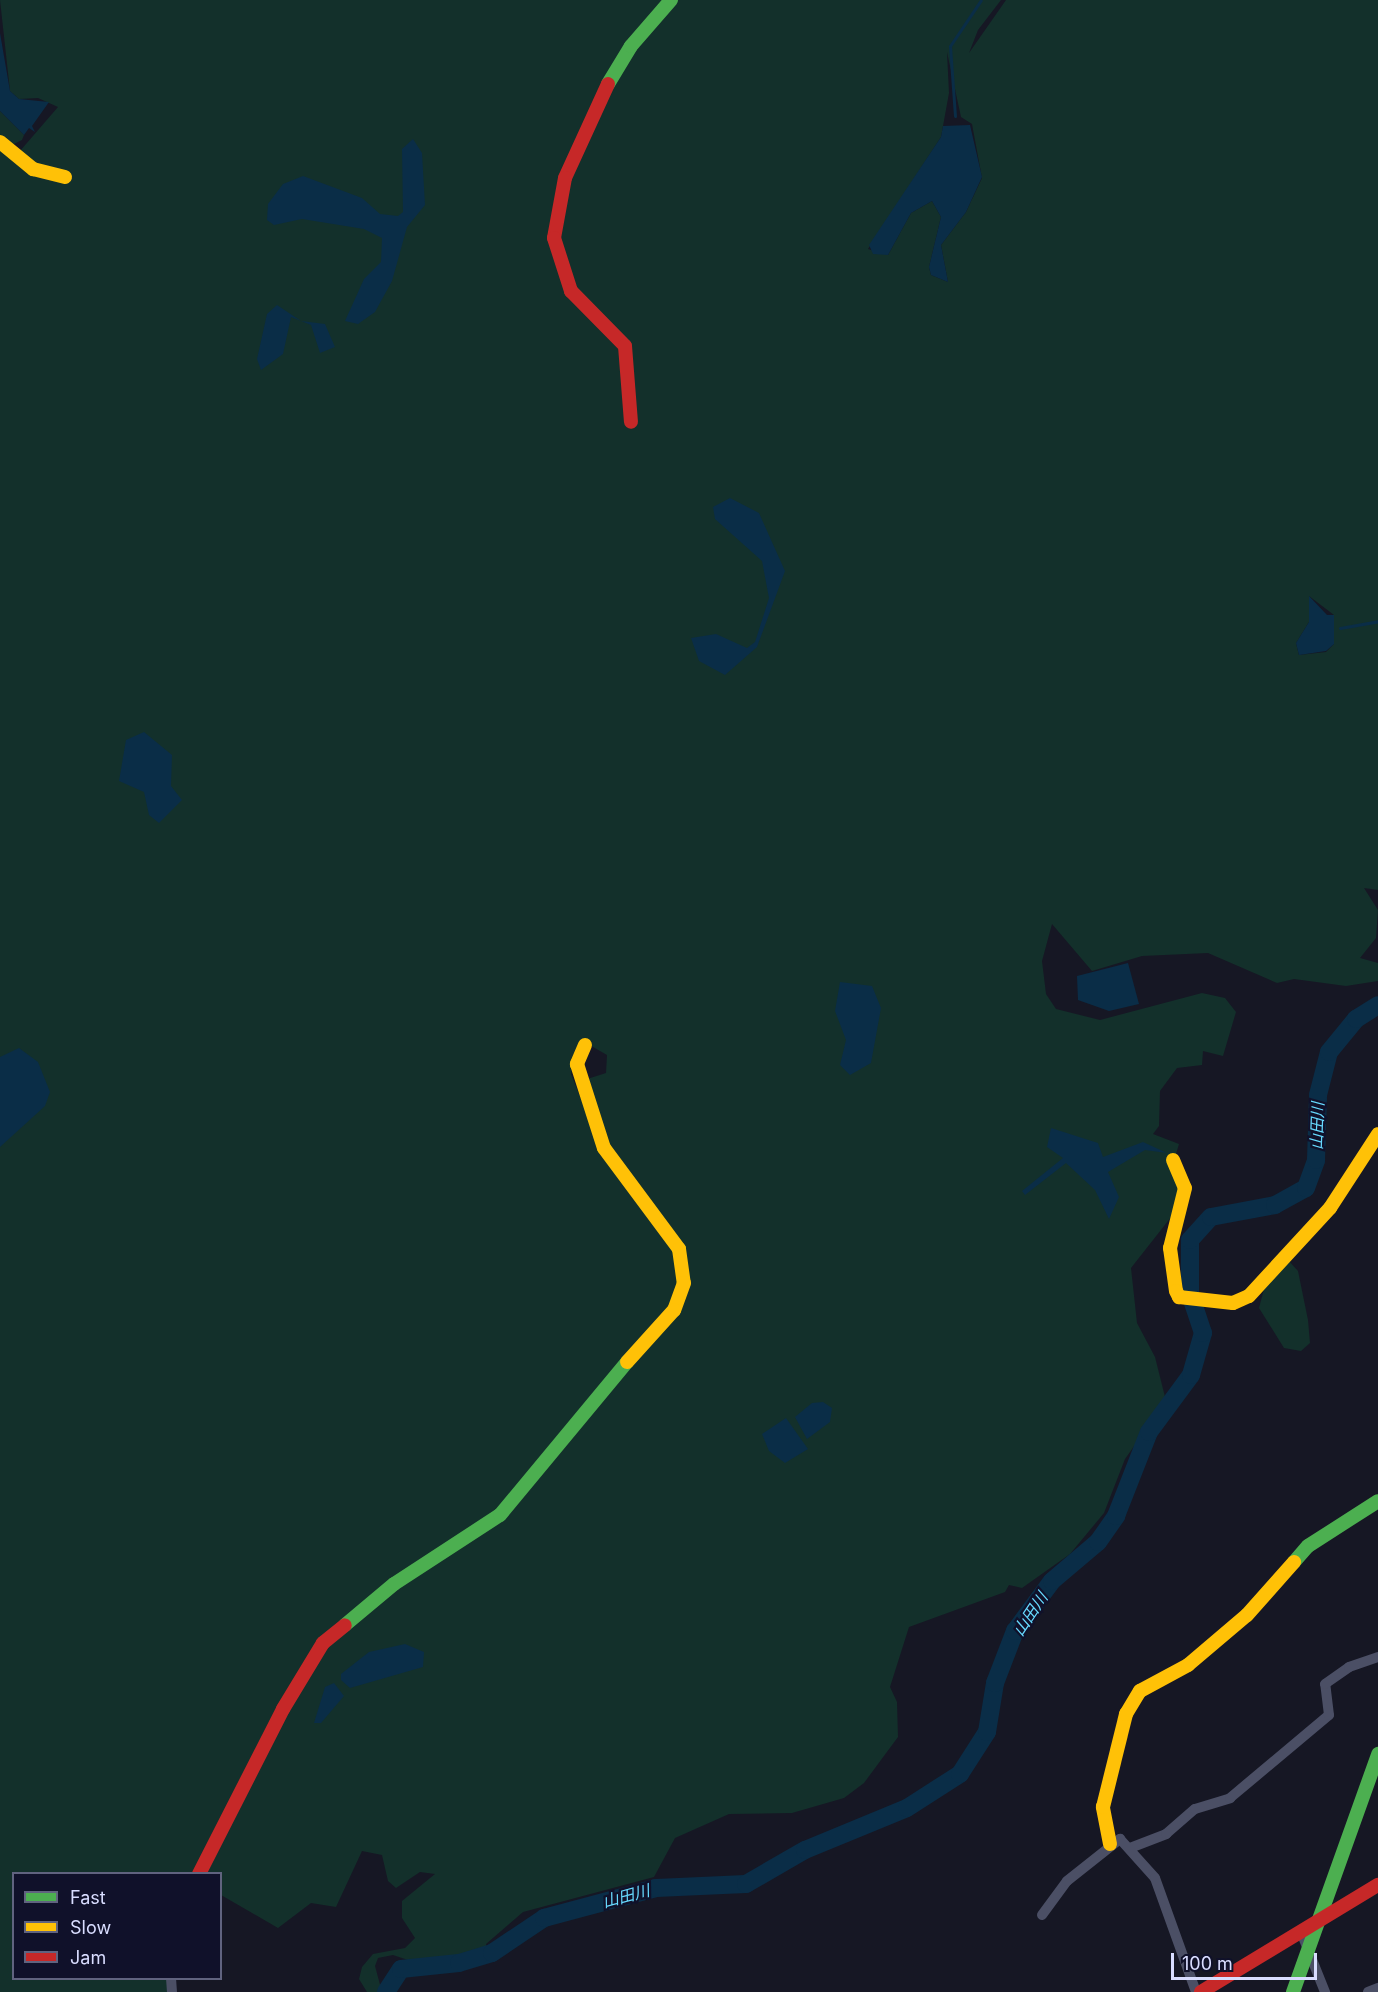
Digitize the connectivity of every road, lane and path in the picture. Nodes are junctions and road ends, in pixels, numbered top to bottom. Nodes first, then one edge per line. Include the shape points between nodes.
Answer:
1 (670, 0) edge
2 (0, 142) edge
3 (65, 177) dead end
4 (631, 422) dead end
5 (585, 1045) dead end
6 (1378, 1134) edge
7 (1173, 1160) dead end
8 (1378, 1501) edge
9 (1378, 1657) edge
10 (1378, 1754) edge
11 (1374, 1782) edge
12 (1110, 1844) junction
13 (1131, 1848) junction
14 (200, 1872) edge
15 (1378, 1885) edge
16 (1042, 1915) dead end
17 (1318, 1922) junction
18 (1302, 1932) junction
19 (1307, 1952) junction
20 (1378, 1988) edge
21 (1196, 1992) edge
22 (1201, 1992) edge
23 (1293, 1992) edge
24 (1325, 1992) edge
25 (1368, 1992) edge

1 - 4 street via 631,46 595,106 565,178 554,238 559,267 571,291 619,338 628,358
2 - 3 street via 33,169
5 - 14 street via 577,1064 604,1148 679,1249 681,1296 668,1320 593,1399 513,1503 479,1532 394,1584 323,1643
6 - 7 street via 1330,1208 1249,1296 1233,1303 1182,1298 1174,1285 1170,1248 1185,1188
8 - 12 street via 1308,1546 1247,1615 1188,1665 1140,1691 1126,1714 1103,1807
9 - 13 street via 1349,1667 1325,1684 1326,1719 1230,1798 1195,1809 1166,1834
10 - 11 street
11 - 17 street
12 - 13 street via 1120,1839
12 - 16 street via 1067,1881
13 - 21 street via 1155,1878
15 - 17 street
17 - 18 street
17 - 19 street
18 - 19 street
18 - 22 street
19 - 23 street
19 - 24 street
20 - 25 street

